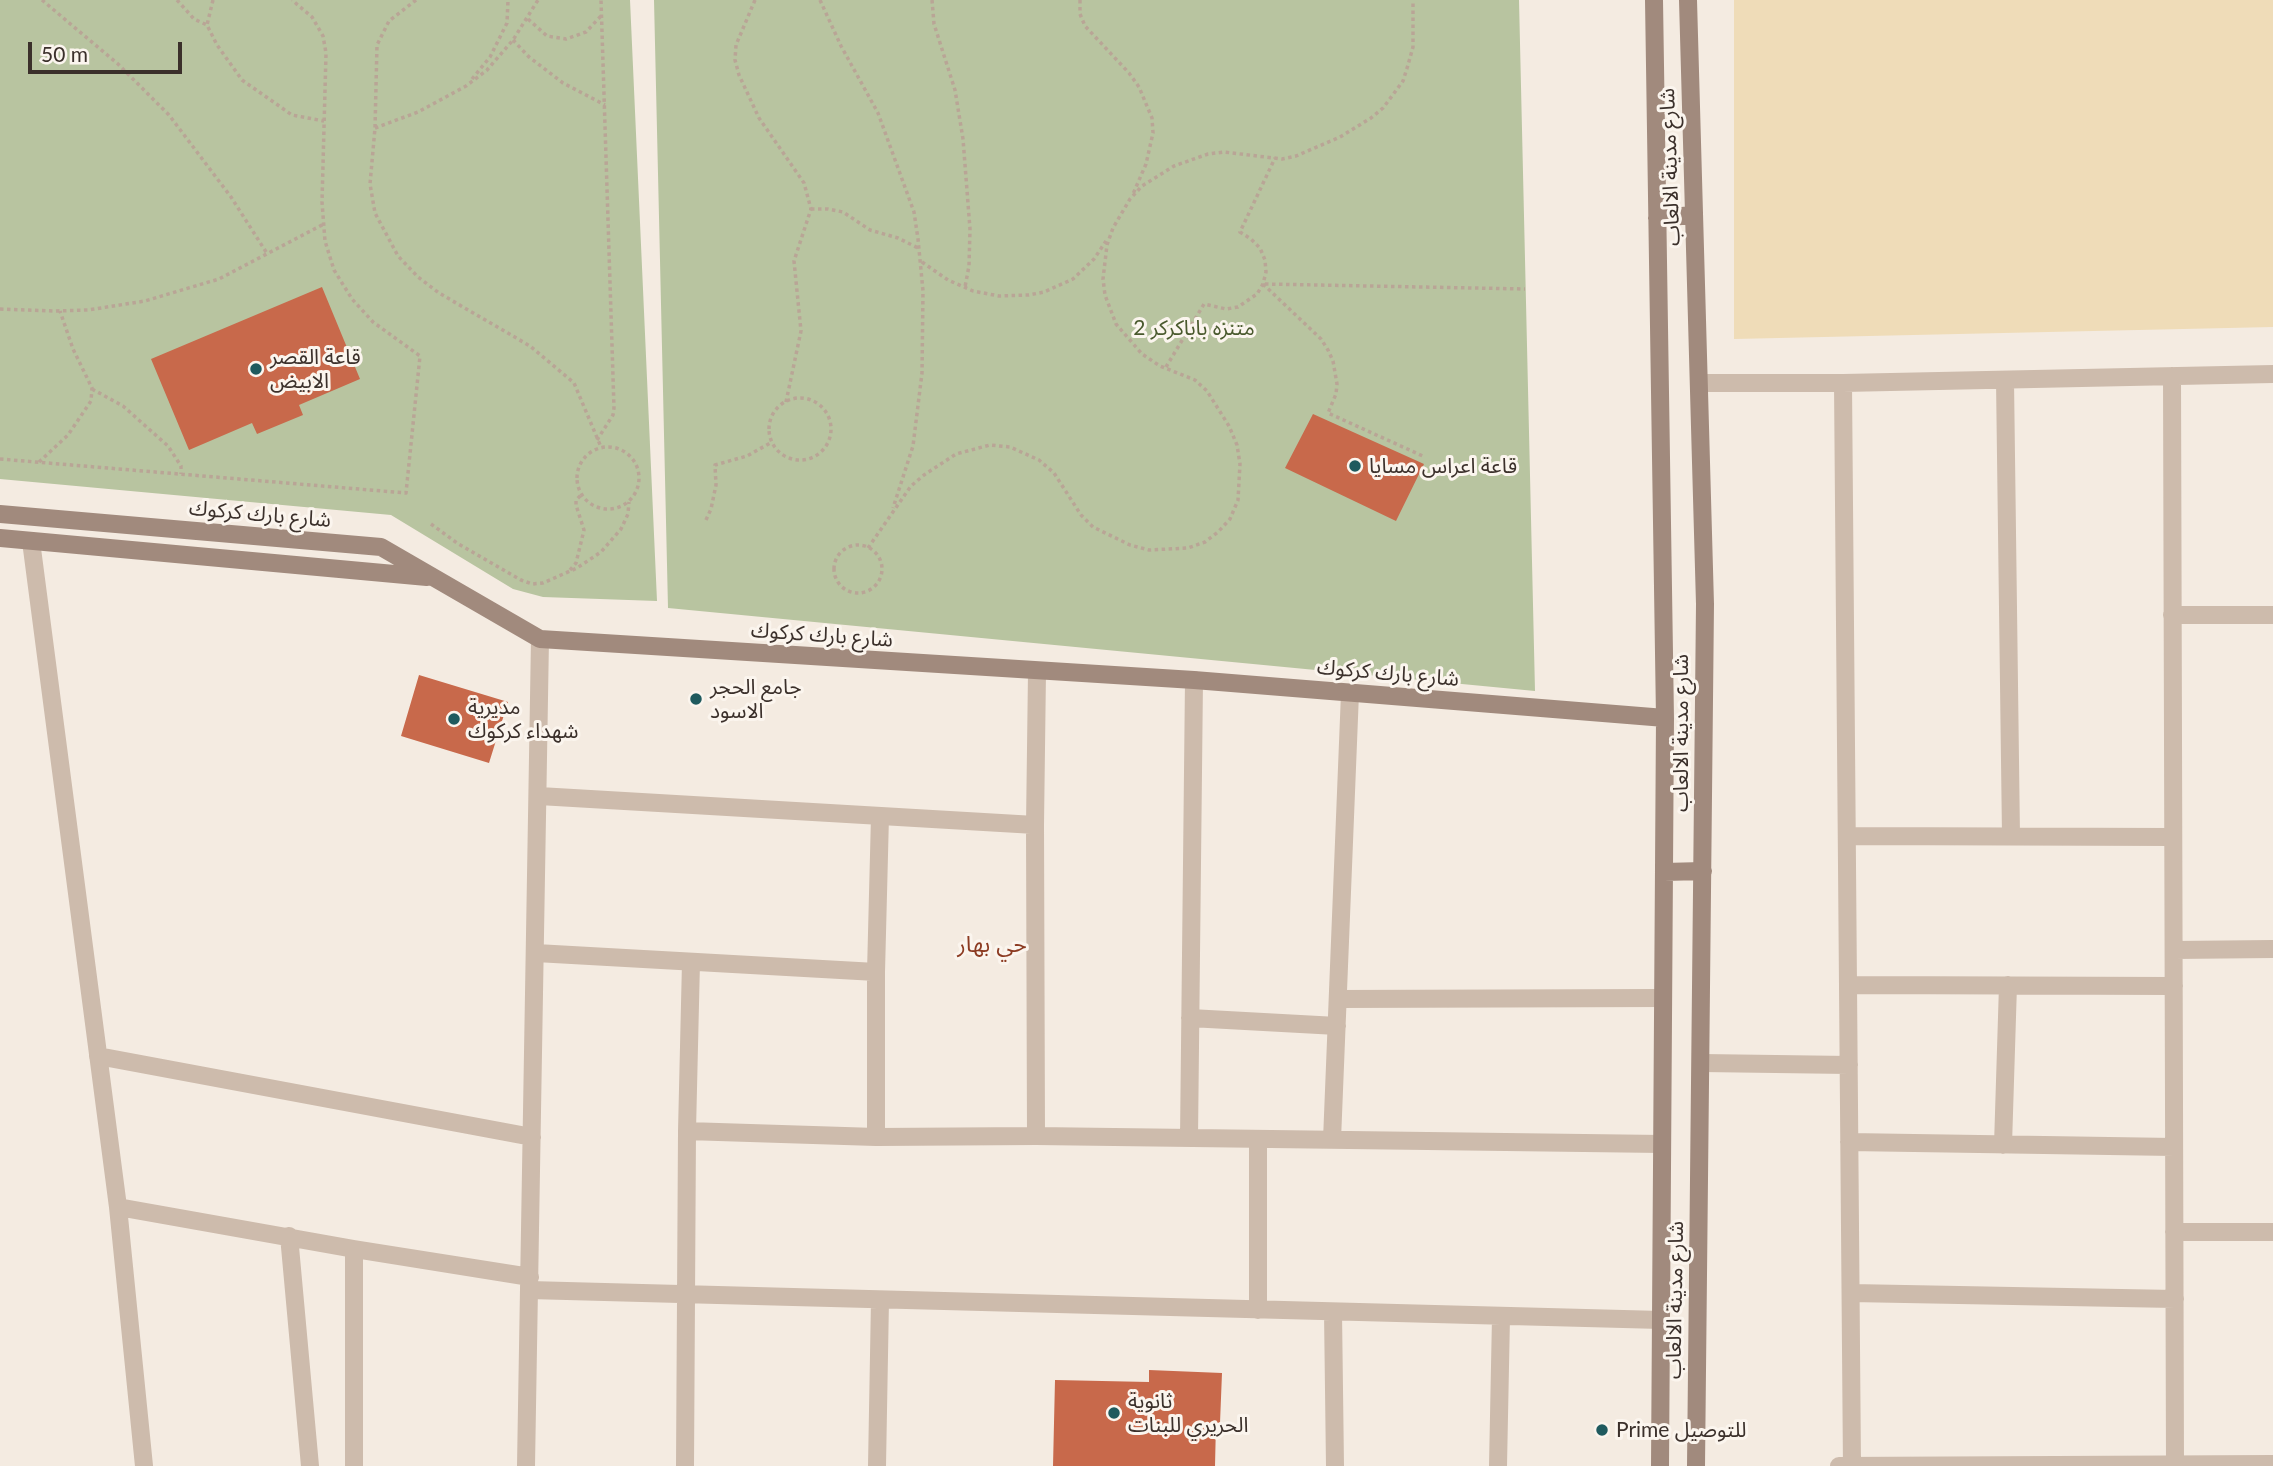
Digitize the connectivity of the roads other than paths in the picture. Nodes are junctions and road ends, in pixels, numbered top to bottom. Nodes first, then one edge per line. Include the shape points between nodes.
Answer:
1 (1654, 0) edge
2 (1688, 0) edge
3 (1694, 215) junction
4 (1657, 218) junction
5 (2273, 373) edge
6 (2172, 376) junction
7 (2005, 380) junction
8 (1700, 383) junction
9 (1843, 383) junction
10 (0, 514) edge
11 (0, 538) edge
12 (31, 541) junction
13 (434, 577) junction
14 (2172, 615) junction
15 (2273, 615) edge
16 (540, 639) junction
17 (1037, 672) junction
18 (1195, 680) junction
19 (1350, 693) junction
20 (1665, 718) junction
21 (538, 796) junction
22 (880, 816) junction
23 (1035, 825) junction
24 (1847, 836) junction
25 (2011, 836) junction
26 (2173, 837) junction
27 (1703, 871) junction
28 (1664, 872) junction
29 (2273, 949) edge
30 (2174, 950) junction
31 (536, 953) junction
32 (691, 962) junction
33 (876, 972) junction
34 (1848, 985) junction
35 (2008, 985) junction
36 (2174, 986) junction
37 (1663, 998) junction
38 (1338, 999) junction
39 (1190, 1018) junction
40 (1337, 1026) junction
41 (98, 1056) junction
42 (1702, 1063) junction
43 (1849, 1065) junction
44 (687, 1131) junction
45 (1036, 1136) junction
46 (532, 1137) junction
47 (876, 1137) junction
48 (1189, 1138) junction
49 (1258, 1139) junction
50 (1332, 1140) junction
51 (1850, 1142) junction
52 (1662, 1143) junction
53 (2003, 1144) junction
54 (2174, 1147) junction
55 (118, 1207) junction
56 (2174, 1232) junction
57 (2273, 1232) edge
58 (289, 1236) junction
59 (354, 1249) junction
60 (529, 1284) junction
61 (1851, 1293) junction
62 (686, 1295) junction
63 (2175, 1299) junction
64 (880, 1300) junction
65 (1258, 1310) junction
66 (1333, 1312) junction
67 (1501, 1317) junction
68 (1661, 1320) junction
69 (2175, 1464) edge
70 (2273, 1464) edge
71 (144, 1466) edge
72 (310, 1466) edge
73 (354, 1466) edge
74 (526, 1466) edge
75 (685, 1466) edge
76 (877, 1466) edge
77 (1335, 1466) edge
78 (1498, 1466) edge
79 (1660, 1466) edge
80 (1696, 1466) edge
81 (1839, 1466) edge
82 (1852, 1466) edge

1 - 4 main road, شارع مدينة الالعاب
2 - 3 main road, شارع مدينة الالعاب
3 - 4 main road
3 - 8 main road, شارع مدينة الالعاب
4 - 20 main road, شارع مدينة الالعاب
5 - 6 street
6 - 7 street
6 - 14 street
7 - 9 street
7 - 25 street
8 - 9 street
8 - 27 main road, شارع مدينة الالعاب via 1705,604
9 - 24 street
10 - 13 main road, شارع بارك كركوك via 381,547
11 - 12 main road
12 - 13 main road
12 - 41 street
13 - 16 main road, شارع بارك كركوك
14 - 15 street
14 - 26 street
16 - 17 main road, شارع بارك كركوك
16 - 21 street
17 - 18 main road, شارع بارك كركوك
17 - 23 street
18 - 19 main road, شارع بارك كركوك
18 - 39 street
19 - 20 main road, شارع بارك كركوك
19 - 38 street
20 - 28 main road, شارع مدينة الالعاب
21 - 22 street
21 - 31 street
22 - 23 street
22 - 33 street
23 - 45 street
24 - 25 street
24 - 34 street
25 - 26 street
26 - 30 street
27 - 28 main road
27 - 42 main road, شارع مدينة الالعاب
28 - 37 main road, شارع مدينة الالعاب
29 - 30 street
30 - 36 street
31 - 32 street
31 - 46 street
32 - 33 street
32 - 44 street
33 - 47 street
34 - 35 street
34 - 43 street
35 - 36 street
35 - 53 street
36 - 54 street
37 - 38 street
37 - 52 main road, شارع مدينة الالعاب
38 - 40 street
39 - 40 street
39 - 48 street
40 - 50 street
41 - 46 street
41 - 55 street
42 - 43 street
42 - 80 main road, شارع مدينة الالعاب
43 - 51 street
44 - 47 street
44 - 62 street
45 - 47 street
45 - 48 street
46 - 60 street
48 - 49 street
49 - 50 street
49 - 65 street
50 - 52 street
51 - 53 street
51 - 61 street
52 - 68 main road, شارع مدينة الالعاب
53 - 54 street
54 - 56 street
55 - 58 street
55 - 71 street
56 - 57 street
56 - 63 street
58 - 59 street
58 - 72 street
59 - 60 street
59 - 73 street
60 - 62 street
60 - 74 street
61 - 63 street
61 - 82 street
62 - 64 street
62 - 75 street
63 - 69 street
64 - 65 street
64 - 76 street
65 - 66 street
66 - 67 street
66 - 77 street
67 - 68 street
67 - 78 street
68 - 79 main road, شارع مدينة الالعاب
69 - 70 street
69 - 82 street
81 - 82 street

